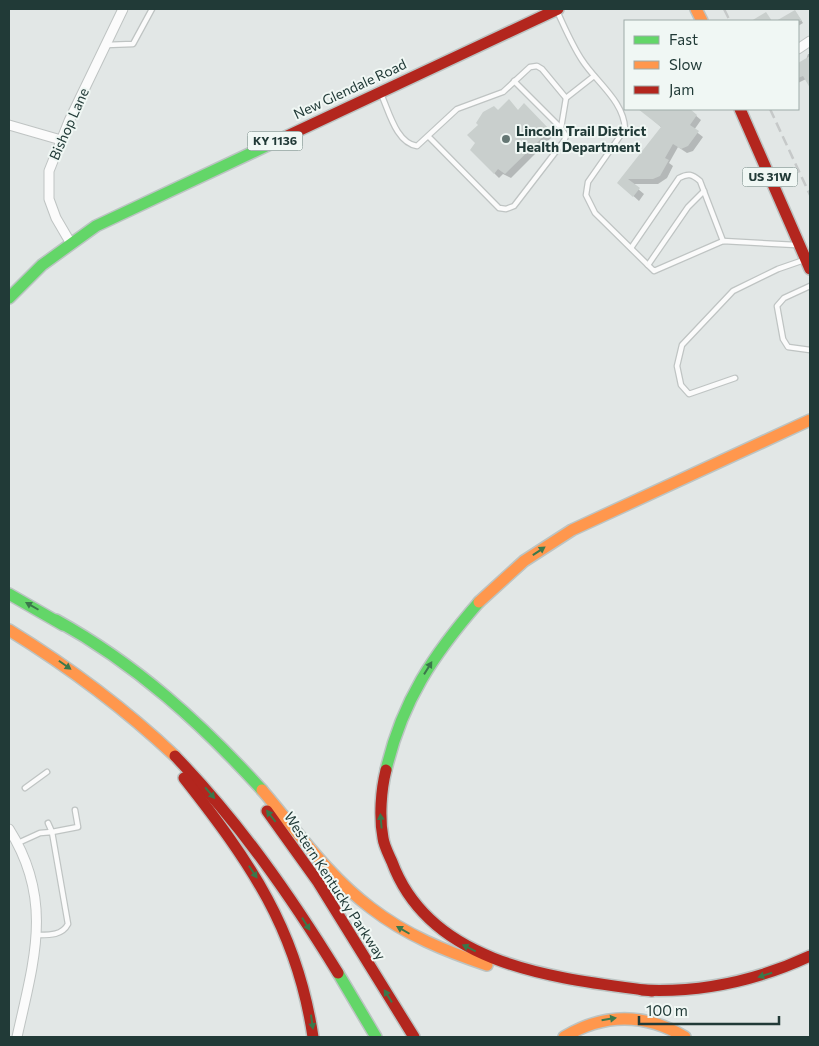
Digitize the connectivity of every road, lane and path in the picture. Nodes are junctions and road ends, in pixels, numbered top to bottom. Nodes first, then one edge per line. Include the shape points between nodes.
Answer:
1 (123, 9) edge
2 (152, 9) edge
3 (557, 9) edge
4 (810, 41) edge
5 (106, 45) junction
6 (799, 48) edge
7 (594, 76) junction
8 (514, 82) junction
9 (380, 91) junction
10 (566, 98) junction
11 (740, 110) edge
12 (9, 125) edge
13 (561, 128) junction
14 (429, 137) junction
15 (61, 140) junction
16 (704, 191) junction
17 (723, 241) junction
18 (70, 242) junction
19 (800, 245) junction
20 (631, 248) junction
21 (808, 264) edge
22 (648, 265) junction
23 (810, 286) edge
24 (9, 298) edge
25 (810, 350) edge
26 (735, 378) dead end
27 (810, 420) edge
28 (9, 594) edge
29 (56, 620) junction
30 (9, 630) edge
31 (98, 688) junction
32 (47, 772) dead end
33 (25, 788) dead end
34 (75, 810) dead end
35 (48, 823) dead end
36 (9, 828) edge
37 (52, 832) junction
38 (18, 843) junction
39 (36, 935) junction
40 (810, 956) edge
41 (652, 991) junction
42 (17, 1037) edge
43 (314, 1037) edge
44 (376, 1037) edge
45 (414, 1037) edge
46 (564, 1037) edge
47 (684, 1037) edge

1 - 5 street, Bishop Lane
2 - 5 lane via 133,44
3 - 7 lane via 574,46
3 - 9 main road, New Glendale Road / KY 1136
4 - 6 street
5 - 15 street, Bishop Lane
7 - 10 lane
7 - 20 lane via 620,108 625,129 588,182 586,195 595,213
8 - 10 lane via 530,67 537,66
8 - 13 lane
8 - 14 lane via 503,92 457,109
9 - 14 lane via 398,133 410,145 417,146
9 - 18 main road, New Glendale Road / KY 1136 via 118,212
10 - 13 lane
11 - 19 main road, US 31W
12 - 15 street
13 - 14 lane via 566,136 564,141 514,206 506,209 499,208
15 - 18 street, Bishop Lane via 49,171 48,186 52,210
16 - 17 lane
16 - 20 lane via 693,175 679,178
16 - 22 lane via 688,207
17 - 19 lane
17 - 22 lane via 654,271
18 - 24 main road, New Glendale Road / KY 1136
19 - 21 main road, US 31W
20 - 22 lane
21 - 26 lane via 778,269 733,291 682,345 677,366 681,384 689,394
23 - 25 lane via 784,298 777,306 783,339 788,347
41 -> 27 main road via 576,980 524,967 478,952 438,928 406,894 394,873 381,826 382,775 409,702 450,636 484,596 524,561 596,518
29 -> 28 main road, Western Kentucky Parkway
41 -> 29 main road via 572,982 490,966 440,949 395,925 335,875 248,774 190,716 124,663
45 -> 29 main road, Western Kentucky Parkway via 318,882 250,790 160,697 117,662
30 -> 31 main road
31 -> 43 main road via 185,780 259,881 299,964
31 -> 44 main road via 166,747 233,820 282,886
32 - 33 lane
34 - 37 lane via 78,827
35 - 37 lane
36 - 38 street
37 - 38 lane
37 - 39 lane via 68,924 65,930 56,934
38 - 39 street via 32,877 37,908
39 - 42 street
40 -> 41 main road via 766,975 738,982 683,991
46 -> 47 main road via 590,1023 628,1017 664,1025

